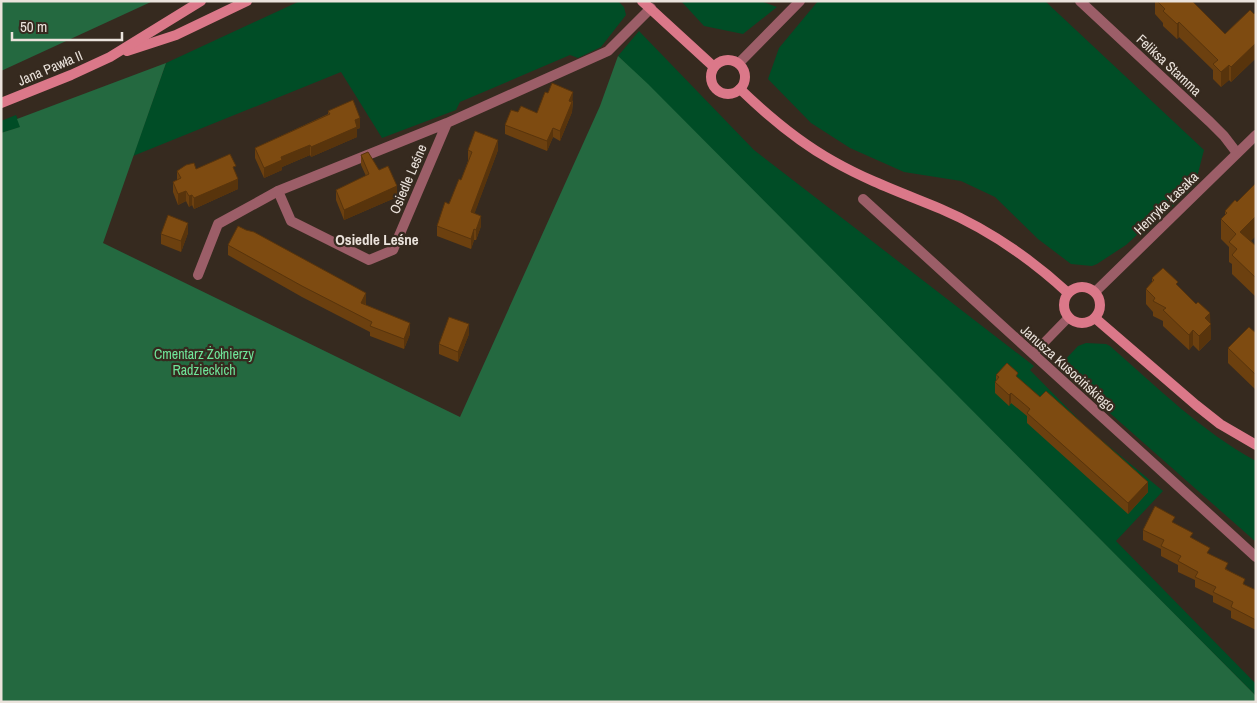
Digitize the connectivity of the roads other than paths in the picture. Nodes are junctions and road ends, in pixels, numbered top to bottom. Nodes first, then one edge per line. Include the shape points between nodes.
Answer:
1 (201, 1) edge
2 (247, 1) edge
3 (642, 1) edge
4 (800, 1) edge
5 (1080, 1) edge
6 (649, 4) edge
7 (110, 57) junction
8 (739, 63) junction
9 (714, 67) junction
10 (740, 89) junction
11 (1, 103) edge
12 (447, 123) junction
13 (1256, 135) edge
14 (1237, 153) junction
15 (278, 191) junction
16 (862, 199) dead end
17 (198, 274) dead end
18 (1095, 292) junction
19 (1068, 293) junction
20 (1069, 317) junction
21 (1096, 318) junction
22 (1032, 354) junction
23 (1256, 445) edge
24 (1256, 557) edge

1 - 7 street, Jana Pawła II
2 - 7 street, Jana Pawła II via 176,34
3 - 6 street
4 - 8 street
5 - 14 street, Feliksa Stamma via 1210,122
6 - 9 street
6 - 12 street, Osiedle Leśne via 608,51
7 - 11 street, Jana Pawła II
8 - 9 street via 726,60
8 - 10 street via 746,76
9 - 10 street via 712,81 720,92 734,93
10 - 19 street via 791,132 832,160 990,234 1022,255
12 - 15 street, Osiedle Leśne
12 - 15 street, Osiedle Leśne via 393,250 369,260 291,221
13 - 14 street, Henryka Łasaka
14 - 18 street, Henryka Łasaka
15 - 17 street, Osiedle Leśne via 218,224
16 - 22 street, Janusza Kusocińskiego
18 - 19 street via 1079,287
18 - 21 street via 1101,302
19 - 20 street via 1064,308
20 - 21 street via 1085,323
20 - 22 lane
21 - 23 street via 1196,405
22 - 24 street, Janusza Kusocińskiego

